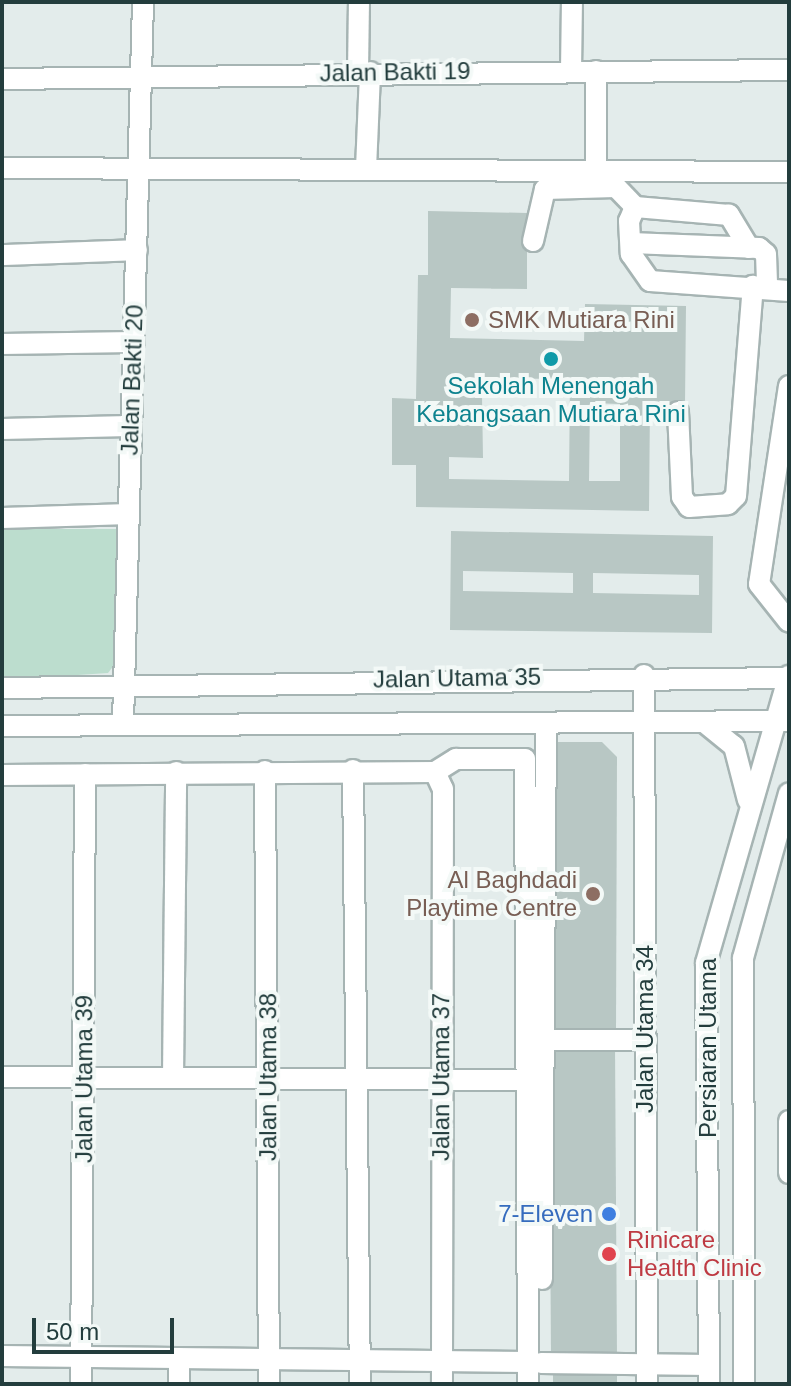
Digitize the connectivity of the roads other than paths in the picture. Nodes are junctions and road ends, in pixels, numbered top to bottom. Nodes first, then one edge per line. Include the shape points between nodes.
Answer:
1 (143, 2) edge
2 (359, 2) edge
3 (572, 2) edge
4 (789, 70) edge
5 (571, 71) junction
6 (596, 71) junction
7 (364, 72) junction
8 (144, 76) junction
9 (2, 79) edge
10 (2, 168) edge
11 (366, 169) junction
12 (140, 170) junction
13 (596, 170) junction
14 (789, 172) edge
15 (635, 207) junction
16 (533, 241) dead end
17 (631, 243) junction
18 (749, 248) junction
19 (137, 250) junction
20 (2, 255) edge
21 (760, 286) junction
22 (789, 291) edge
23 (134, 342) junction
24 (2, 344) edge
25 (789, 386) edge
26 (678, 412) dead end
27 (129, 426) junction
28 (2, 429) edge
29 (129, 514) junction
30 (2, 518) edge
31 (789, 622) edge
32 (644, 675) junction
33 (789, 677) edge
34 (125, 684) junction
35 (2, 688) edge
36 (644, 722) junction
37 (704, 722) junction
38 (783, 722) edge
39 (123, 723) junction
40 (546, 723) junction
41 (2, 726) edge
42 (353, 770) junction
43 (265, 771) junction
44 (176, 772) junction
45 (435, 772) junction
46 (85, 774) junction
47 (2, 775) edge
48 (789, 793) edge
49 (748, 810) junction
50 (544, 1040) junction
51 (645, 1040) junction
52 (84, 1076) junction
53 (173, 1076) junction
54 (268, 1076) junction
55 (355, 1076) junction
56 (441, 1076) junction
57 (2, 1077) edge
58 (528, 1080) junction
59 (789, 1121) edge
60 (789, 1173) edge
61 (2, 1356) edge
62 (81, 1357) junction
63 (179, 1358) junction
64 (269, 1359) junction
65 (360, 1360) junction
66 (442, 1361) junction
67 (534, 1362) junction
68 (709, 1374) edge
69 (647, 1375) edge
70 (81, 1384) edge
71 (179, 1384) edge
72 (269, 1384) edge
73 (360, 1384) edge
74 (442, 1384) edge
75 (528, 1384) edge
76 (541, 1384) edge
77 (744, 1384) edge

1 - 8 street, Jalan Bakti 20
2 - 7 street
3 - 5 street
4 - 6 street, Jalan Bakti 19
5 - 6 street, Jalan Bakti 19
5 - 7 street, Jalan Bakti 19
6 - 13 street
7 - 8 street, Jalan Bakti 19
7 - 11 street
8 - 9 street, Jalan Bakti 19
8 - 12 street, Jalan Bakti 20
10 - 12 street
11 - 12 street
11 - 13 street
12 - 19 street, Jalan Bakti 20
13 - 14 street
15 - 16 street via 616,187 545,189
15 - 17 street
15 - 18 street via 729,215
17 - 18 street
17 - 21 street via 638,272 650,281
18 - 21 street via 766,254
19 - 20 street
19 - 23 street, Jalan Bakti 20
21 - 22 street
21 - 26 street via 736,496 728,504 689,507 682,497
23 - 24 street
23 - 27 street, Jalan Bakti 20
25 - 31 street via 759,584
27 - 28 street
27 - 29 street, Jalan Bakti 20
29 - 30 street
29 - 34 street, Jalan Bakti 20
32 - 33 street, Jalan Utama 35
32 - 34 street, Jalan Utama 35
32 - 36 street, Jalan Utama 34
33 - 38 street, Persiaran Utama
34 - 35 street, Jalan Utama 35
34 - 39 street
36 - 37 street, Jalan Utama 35
36 - 40 street, Jalan Utama 35
36 - 51 street, Jalan Utama 34
37 - 38 street, Jalan Utama 35
37 - 49 street via 734,746
38 - 49 street, Persiaran Utama
39 - 40 street, Jalan Utama 35
39 - 41 street, Jalan Utama 35
40 - 50 street
42 - 43 street
42 - 45 street
42 - 55 street
43 - 44 street
43 - 54 street, Jalan Utama 38
44 - 46 street
44 - 53 street
45 - 56 street, Jalan Utama 37 via 443,789
45 - 58 street via 456,759 525,759
46 - 47 street
46 - 52 street, Jalan Utama 39
48 - 77 street, Persiaran Utama via 743,958
49 - 68 street, Persiaran Utama via 706,963
50 - 51 street
50 - 67 street
51 - 69 street, Jalan Utama 34
52 - 53 street
52 - 57 street
52 - 62 street, Jalan Utama 39
53 - 54 street
54 - 55 street
54 - 64 street, Jalan Utama 38
55 - 56 street
55 - 65 street
56 - 58 street
56 - 66 street, Jalan Utama 37
58 - 67 street
59 - 60 street
61 - 62 street
62 - 63 street
62 - 70 street, Jalan Utama 39
63 - 64 street
63 - 71 street
64 - 65 street
64 - 72 street, Jalan Utama 38
65 - 66 street
65 - 73 street
66 - 67 street
66 - 74 street, Jalan Utama 37
67 - 69 street
67 - 75 street
67 - 76 street
68 - 69 street

